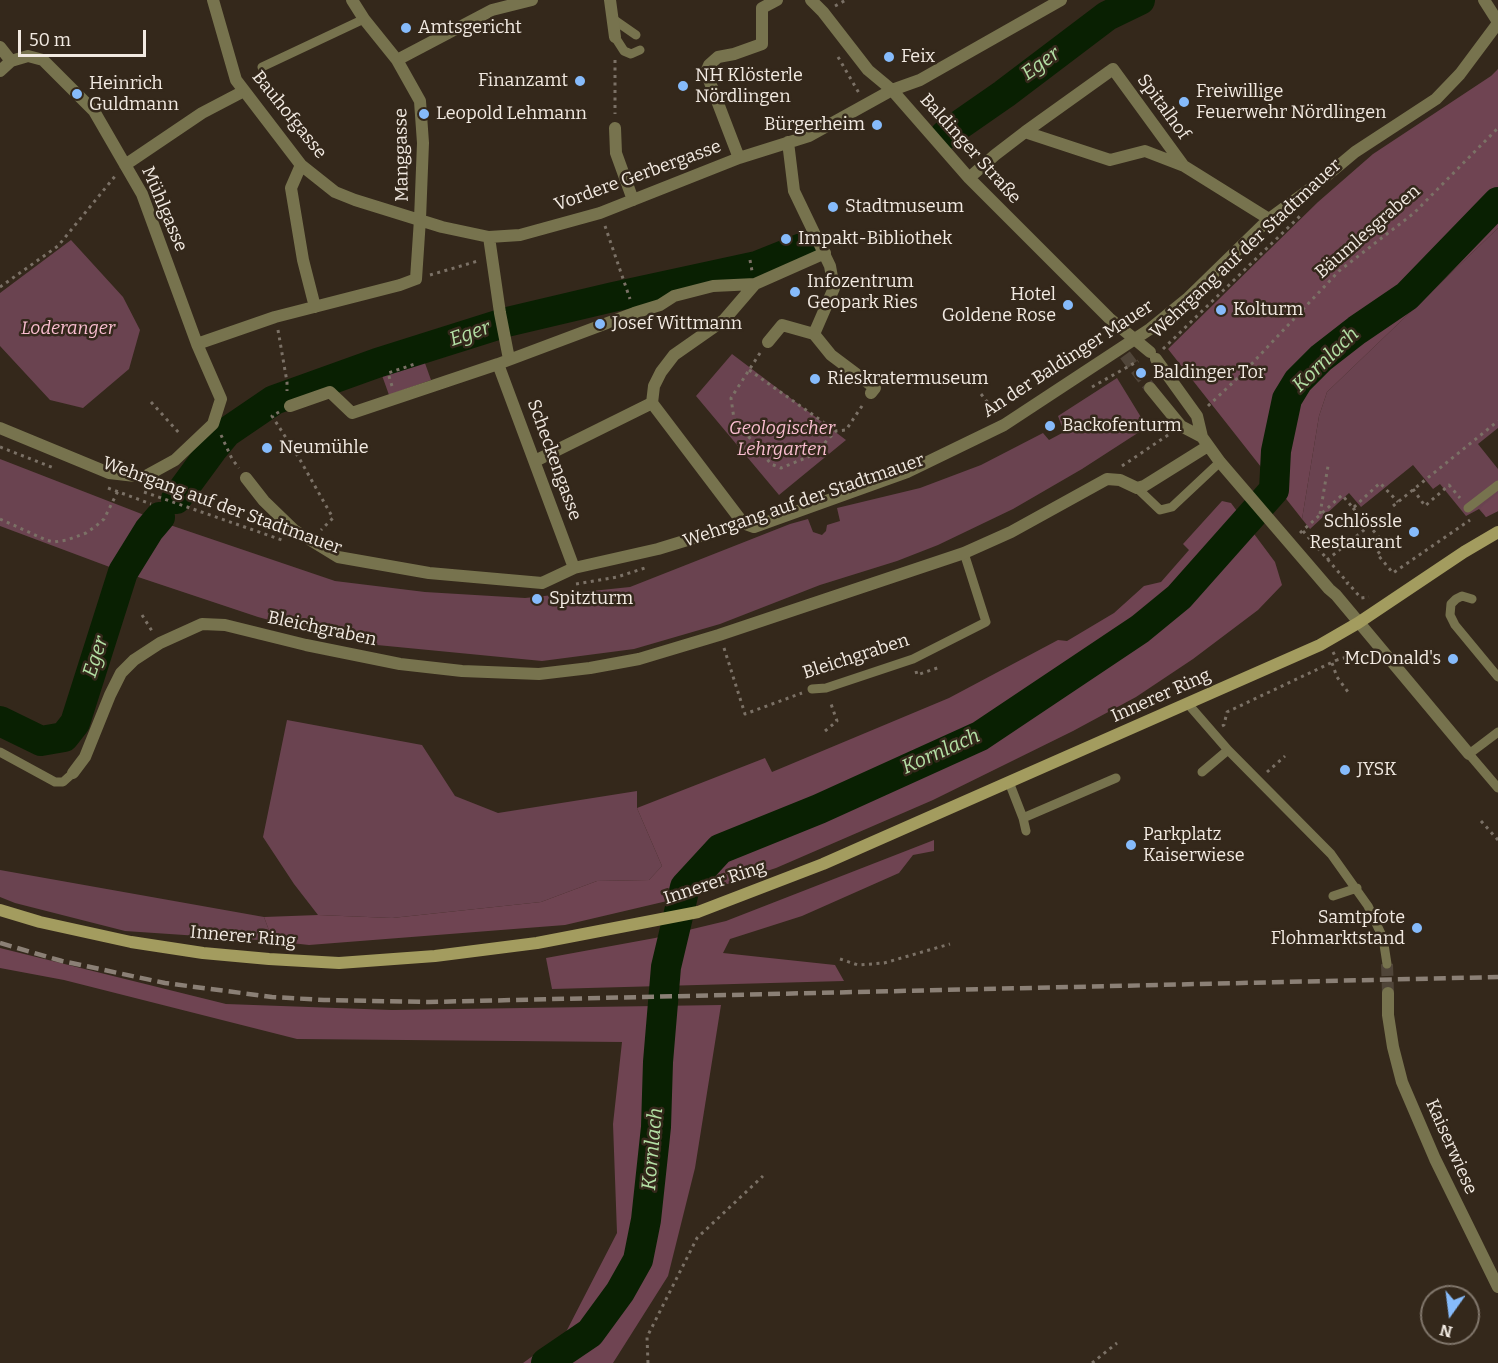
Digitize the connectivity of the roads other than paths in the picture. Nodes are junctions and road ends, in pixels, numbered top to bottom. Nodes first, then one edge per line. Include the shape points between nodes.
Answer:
1 (213, 0) edge
2 (352, 0) edge
3 (532, 0) edge
4 (610, 0) edge
5 (777, 0) edge
6 (811, 0) edge
7 (1061, 0) edge
8 (1484, 0) edge
9 (364, 19) junction
10 (613, 19) junction
11 (1498, 22) edge
12 (636, 35) dead end
13 (615, 37) joint
14 (0, 47) edge
15 (640, 50) dead end
16 (397, 60) junction
17 (11, 61) junction
18 (262, 67) dead end
19 (0, 71) edge
20 (892, 90) junction
21 (244, 91) junction
22 (615, 128) dead end
23 (1025, 132) junction
24 (788, 142) junction
25 (740, 158) junction
26 (125, 165) junction
27 (301, 165) junction
28 (1184, 166) junction
29 (969, 178) junction
30 (633, 200) junction
31 (420, 219) junction
32 (1269, 219) junction
33 (489, 237) junction
34 (825, 253) junction
35 (754, 278) junction
36 (315, 307) junction
37 (1109, 318) junction
38 (814, 334) junction
39 (1135, 339) junction
40 (768, 342) road end
41 (197, 344) junction
42 (1122, 352) junction
43 (503, 362) junction
44 (1150, 388) tunnel mouth
45 (871, 393) road end
46 (652, 403) junction
47 (290, 406) road end
48 (0, 428) edge
49 (1205, 441) junction
50 (535, 461) junction
51 (1220, 462) junction
52 (246, 478) dead end
53 (1498, 485) edge
54 (1137, 488) junction
55 (1468, 508) road end
56 (743, 523) junction
57 (1498, 532) edge
58 (964, 553) junction
59 (574, 568) junction
60 (1472, 599) dead end
61 (1358, 623) junction
62 (1498, 677) edge
63 (812, 690) road end
64 (1188, 704) junction
65 (1498, 732) edge
66 (1228, 750) junction
67 (0, 753) edge
68 (1469, 754) junction
69 (1202, 772) dead end
70 (73, 773) joint
71 (1116, 778) dead end
72 (1009, 782) junction
73 (1498, 788) edge
74 (1023, 818) junction
75 (1026, 831) dead end
76 (1357, 888) junction
77 (1333, 896) dead end
78 (0, 910) edge
79 (1387, 964) tunnel mouth
80 (1388, 993) tunnel mouth
81 (1498, 1287) edge

1 - 21 street, Bauhofgasse
2 - 9 street, Manggasse
3 - 16 street via 492,10
4 - 10 street
5 - 25 street via 762,8 762,44 718,57 706,72
6 - 20 street, Baldinger Straße via 868,70
7 - 20 street, Vordere Gerbergasse via 920,80
8 - 11 street
9 - 16 street, Manggasse
9 - 18 lane
10 - 12 lane
10 - 13 street
11 - 32 street, An der Baldinger Mauer via 1460,74 1436,99 1355,152
13 - 15 lane via 624,51 632,54
14 - 17 street
16 - 31 street, Manggasse via 420,101
17 - 19 street
17 - 26 street, Mühlgasse via 28,56 43,60 94,111
20 - 24 street, Vordere Gerbergasse via 809,136
20 - 29 street, Baldinger Straße
21 - 26 street via 202,113
21 - 27 street, Bauhofgasse
22 - 30 street via 616,153
23 - 28 street, Spitalhof via 1110,160 1145,151
23 - 28 street, Spitalhof via 1113,69
23 - 29 street, Spitalhof
24 - 25 street, Vordere Gerbergasse
24 - 34 street via 794,191
25 - 30 street, Vordere Gerbergasse
26 - 41 street, Mühlgasse via 141,194
27 - 31 street, Bauhofgasse via 335,192
27 - 36 street via 291,188
28 - 32 street, Spitalhof
29 - 37 street, Baldinger Straße
30 - 33 street, Vordere Gerbergasse via 520,235
31 - 33 street, Vordere Gerbergasse
31 - 36 street via 416,279
32 - 39 street, An der Baldinger Mauer via 1187,299
33 - 43 street, Scheckengasse via 504,333
34 - 35 street
34 - 38 street via 834,288
35 - 43 street via 674,296 660,305
35 - 46 street via 724,320 674,355 654,386
36 - 41 street
37 - 39 street, Baldinger Straße
37 - 42 street, Baldinger Straße
38 - 40 street via 782,325
38 - 45 street via 831,355 875,388
39 - 42 street, An der Baldinger Mauer
39 - 49 street, Baldinger Straße via 1153,355 1197,416
41 - 48 street, Mühlgasse via 221,399 216,427 190,444 175,460 144,477 109,473
42 - 56 street, An der Baldinger Mauer via 1004,425 907,472 754,527
43 - 47 street via 352,413 330,392
43 - 50 street, Scheckengasse
44 - 49 street, Baldinger Straße via 1181,426
46 - 50 street
46 - 56 street
49 - 51 street, Baldinger Straße
49 - 54 street
50 - 59 street, Scheckengasse
51 - 54 lane via 1172,507 1160,510
51 - 61 street, Baldinger Straße
52 - 59 street, An der Baldinger Mauer via 294,530 338,557 429,573 542,583
53 - 55 lane
54 - 58 street, Bleichgraben via 1107,479
56 - 59 street, An der Baldinger Mauer
57 - 61 main road, Innerer Ring
58 - 63 lane, Bleichgraben via 986,622 914,659
58 - 70 street, Bleichgraben via 639,659 539,674 400,664 225,625 202,624 160,643 121,673 85,757
60 - 62 lane via 1456,599 1450,615
61 - 64 main road, Innerer Ring via 1328,641
61 - 68 street, Baldinger Straße
64 - 66 lane
64 - 72 main road, Innerer Ring
65 - 68 lane
66 - 69 lane
66 - 76 lane via 1331,854
67 - 70 lane, Bleichgraben via 55,782 63,782
68 - 73 lane
71 - 74 lane
72 - 74 lane
72 - 78 main road, Innerer Ring via 823,864 698,912 537,943 435,956 339,963 225,955 142,943
74 - 75 lane
76 - 77 lane
76 - 79 lane via 1383,938
80 - 81 street, Kaiserwiese via 1393,1047 1402,1082 1434,1159

